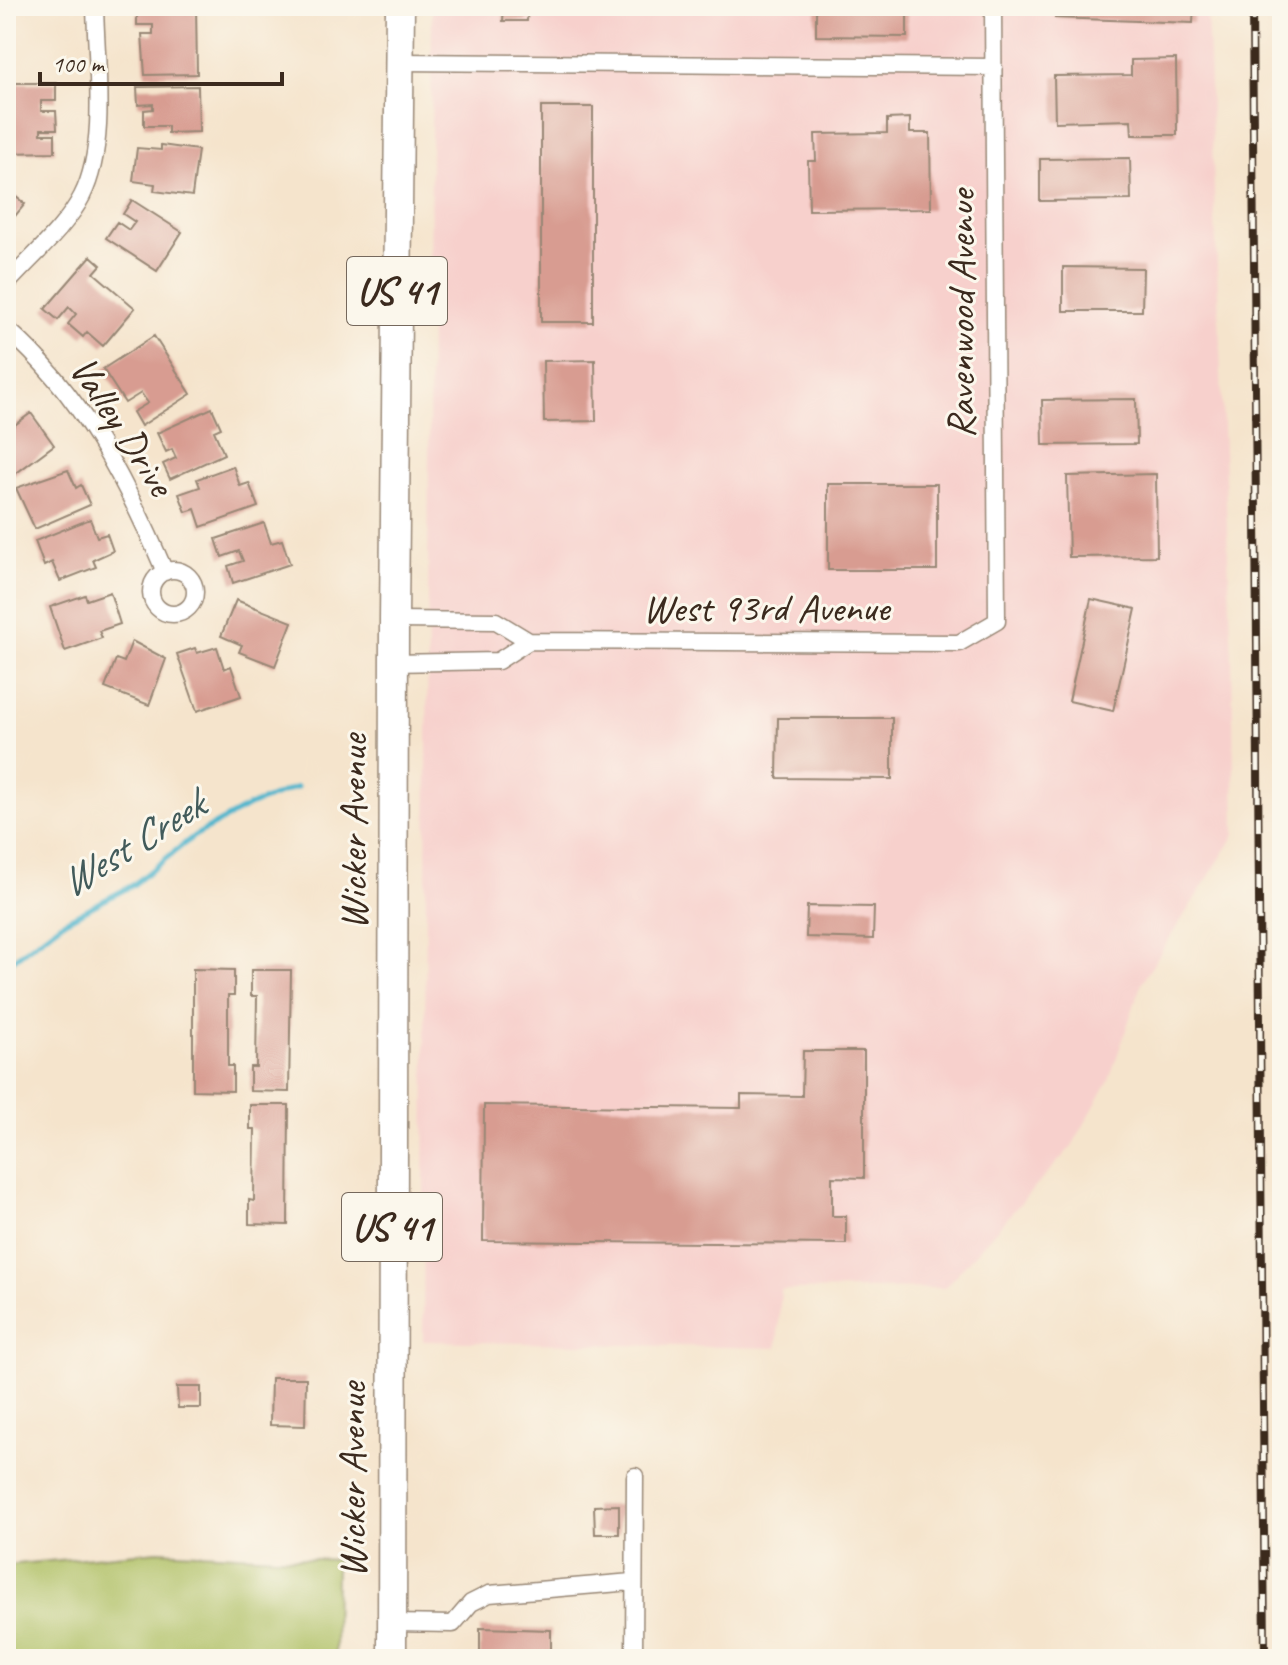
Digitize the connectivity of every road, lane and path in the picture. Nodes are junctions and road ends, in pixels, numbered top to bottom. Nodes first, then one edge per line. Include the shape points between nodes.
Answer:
1 (95, 6) edge
2 (400, 6) edge
3 (993, 6) edge
4 (400, 62) junction
5 (994, 67) junction
6 (6, 285) edge
7 (6, 328) edge
8 (165, 572) dead end
9 (394, 620) junction
10 (997, 621) joint
11 (529, 641) junction
12 (393, 663) junction
13 (635, 1476) dead end
14 (632, 1582) junction
15 (392, 1623) junction
16 (392, 1659) edge
17 (634, 1659) edge

1 - 6 street via 96,144 87,185 72,211
2 - 4 highway, Wicker Avenue / US 41
3 - 5 street, Ravenwood Avenue
4 - 5 street
4 - 9 highway, Wicker Avenue / US 41
5 - 10 street, Ravenwood Avenue
7 - 8 street, Valley Drive via 81,411 127,485
9 - 11 street, West 93rd Avenue via 496,621
9 - 12 highway, Wicker Avenue / US 41
10 - 11 street, West 93rd Avenue via 959,643
11 - 12 street via 498,661
12 - 15 highway, Wicker Avenue / US 41
13 - 14 street
14 - 15 street via 489,1594 471,1603 453,1624
14 - 17 street
15 - 16 highway, Wicker Avenue / US 41

